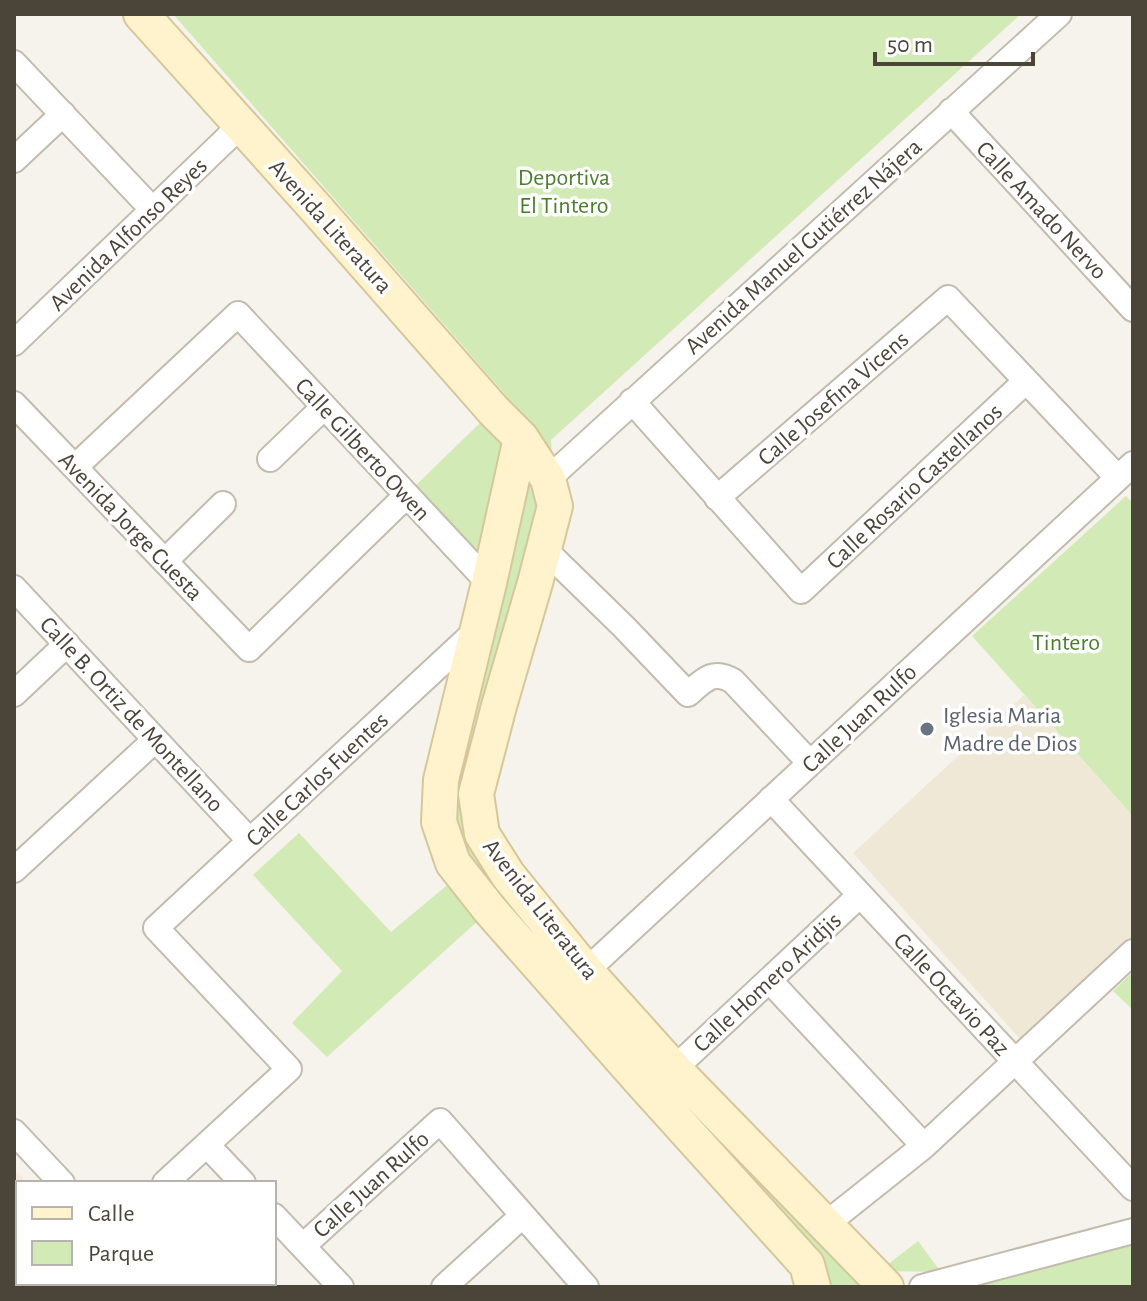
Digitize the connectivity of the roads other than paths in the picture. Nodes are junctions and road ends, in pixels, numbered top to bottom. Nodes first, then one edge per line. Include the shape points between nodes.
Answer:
1 (141, 14) edge
2 (1059, 14) edge
3 (14, 63) edge
4 (951, 111) junction
5 (63, 114) junction
6 (241, 125) junction
7 (14, 160) edge
8 (153, 210) junction
9 (1133, 309) edge
10 (14, 343) edge
11 (1026, 381) junction
12 (632, 401) junction
13 (14, 404) edge
14 (324, 407) junction
15 (521, 438) junction
16 (270, 459) dead end
17 (75, 467) junction
18 (1126, 471) edge
19 (548, 479) junction
20 (406, 496) junction
21 (717, 498) junction
22 (223, 504) dead end
23 (544, 549) junction
24 (165, 561) junction
25 (489, 583) junction
26 (14, 588) edge
27 (477, 630) junction
28 (67, 644) junction
29 (14, 694) edge
30 (155, 740) junction
31 (810, 763) junction
32 (771, 799) junction
33 (250, 841) junction
34 (14, 870) edge
35 (860, 895) junction
36 (1133, 952) edge
37 (586, 971) junction
38 (769, 980) junction
39 (1015, 1062) junction
40 (674, 1069) junction
41 (14, 1132) edge
42 (207, 1145) junction
43 (924, 1146) junction
44 (60, 1181) edge
45 (167, 1181) edge
46 (241, 1181) edge
47 (1133, 1188) edge
48 (522, 1216) junction
49 (276, 1218) edge
50 (826, 1224) junction
51 (1133, 1231) edge
52 (303, 1246) junction
53 (341, 1287) edge
54 (444, 1287) edge
55 (586, 1287) edge
56 (813, 1287) edge
57 (886, 1287) edge
58 (922, 1287) edge

1 - 6 street, Avenida Literatura
2 - 4 street, Avenida Manuel Gutiérrez Nájera
3 - 5 street
4 - 9 street, Calle Amado Nervo
4 - 12 street, Avenida Manuel Gutiérrez Nájera
5 - 7 street
5 - 8 street
6 - 8 street, Avenida Alfonso Reyes
6 - 15 street, Avenida Literatura
8 - 10 street, Avenida Alfonso Reyes
11 - 18 street
11 - 21 street, Calle Josefina Vicens via 948,298
11 - 21 street, Calle Rosario Castellanos via 801,591
12 - 19 street, Avenida Manuel Gutiérrez Nájera
12 - 21 street
13 - 17 street, Avenida Jorge Cuesta
14 - 16 street
14 - 17 street, Calle Gilberto Owen via 238,314
14 - 20 street, Calle Gilberto Owen
15 - 19 street, Avenida Literatura
15 - 25 street, Avenida Literatura
17 - 24 street, Avenida Jorge Cuesta
18 - 31 street, Calle Juan Rulfo
19 - 23 street, Avenida Literatura via 555,506
20 - 24 street, Avenida Jorge Cuesta via 249,649
20 - 25 street, Calle Gilberto Owen
22 - 24 street
23 - 31 street via 688,694 717,674 725,676
23 - 37 street, Avenida Literatura via 476,794 482,834 508,875
25 - 27 street, Avenida Literatura
26 - 28 street, Calle B. Ortiz de Montellano
27 - 33 street, Calle Carlos Fuentes
27 - 56 street, Avenida Literatura via 441,780 439,822 453,863 807,1265
28 - 29 street
28 - 30 street, Calle B. Ortiz de Montellano
30 - 33 street, Calle B. Ortiz de Montellano
30 - 34 street
31 - 32 street, Calle Juan Rulfo
32 - 35 street, Calle Octavio Paz
32 - 37 street, Calle Juan Rulfo
33 - 42 street, Calle Carlos Fuentes via 156,928 289,1069
35 - 38 street, Calle Homero Aridjis
35 - 39 street, Calle Octavio Paz
36 - 39 street
37 - 40 street, Avenida Literatura
38 - 40 street, Calle Homero Aridjis
38 - 43 street
39 - 43 street
39 - 47 street, Calle Octavio Paz
40 - 50 street, Avenida Literatura
41 - 44 street
42 - 45 street
42 - 46 street
43 - 50 street
48 - 52 street, Calle Juan Rulfo via 440,1121
48 - 54 street
48 - 55 street
49 - 52 street
50 - 57 street, Avenida Literatura
51 - 58 street
52 - 53 street

